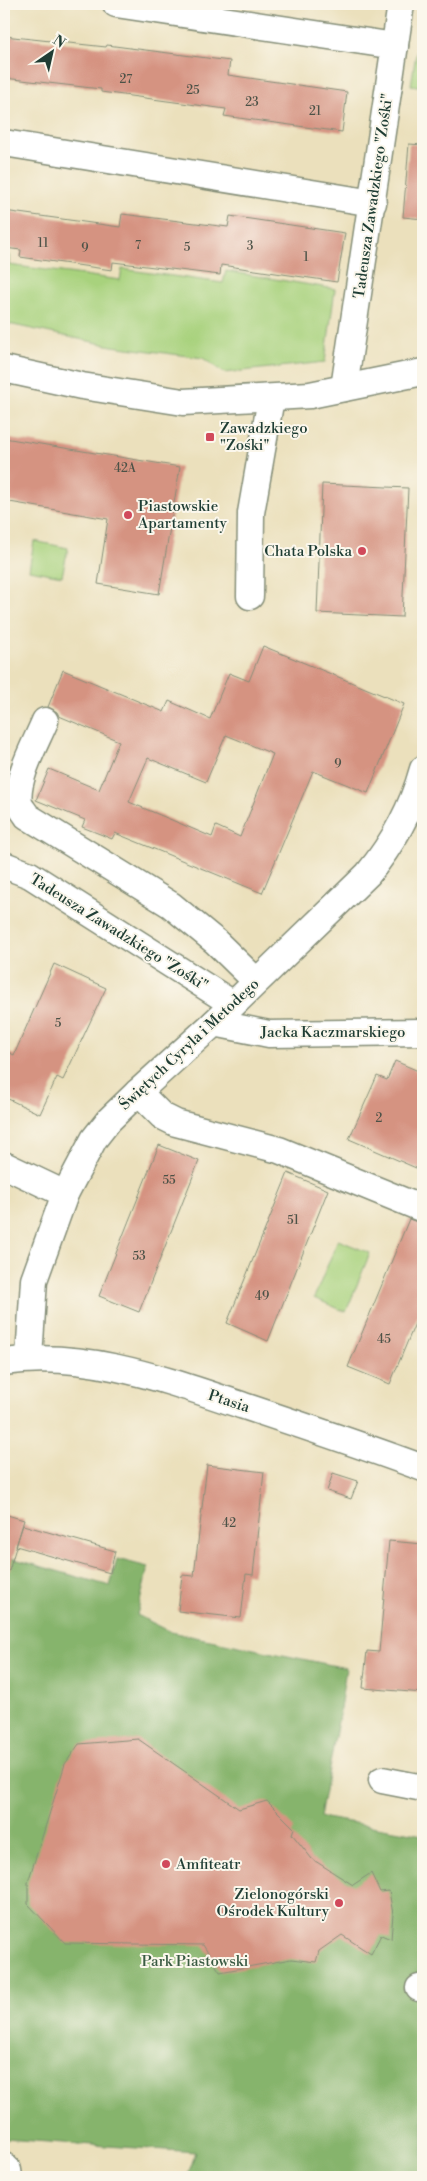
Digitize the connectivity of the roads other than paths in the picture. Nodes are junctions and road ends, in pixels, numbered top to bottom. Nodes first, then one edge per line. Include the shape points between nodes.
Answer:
1 (116, 4) edge
2 (401, 4) edge
3 (395, 46) junction
4 (4, 143) edge
5 (373, 203) junction
6 (4, 369) edge
7 (423, 374) edge
8 (344, 388) junction
9 (271, 398) junction
10 (250, 596) dead end
11 (45, 722) dead end
12 (423, 769) edge
13 (11, 793) edge
14 (4, 865) edge
15 (256, 981) junction
16 (233, 1004) junction
17 (214, 1023) junction
18 (423, 1032) edge
19 (138, 1092) junction
20 (4, 1165) edge
21 (64, 1194) junction
22 (423, 1209) edge
23 (16, 1360) edge
24 (423, 1468) edge
25 (382, 1780) dead end
26 (423, 1788) edge
27 (4, 2166) edge
28 (9, 2177) edge

1 - 3 street
2 - 3 street, Tadeusza Zawadzkiego "Zośki"
3 - 5 street, Tadeusza Zawadzkiego "Zośki"
4 - 5 street
5 - 8 street, Tadeusza Zawadzkiego "Zośki"
6 - 9 street via 82,386 184,402
7 - 8 street
8 - 9 street via 310,396
9 - 10 street via 251,512
11 - 13 street
12 - 15 street, Świętych Cyryla i Metodego via 406,817 386,852 368,874
13 - 15 street via 27,816 171,905
14 - 16 street, Tadeusza Zawadzkiego "Zośki" via 30,876
15 - 16 street, Świętych Cyryla i Metodego
16 - 17 street, Świętych Cyryla i Metodego
17 - 18 street, Jacka Kaczmarskiego via 269,1034
17 - 19 street, Świętych Cyryla i Metodego
19 - 21 street, Świętych Cyryla i Metodego via 94,1139
19 - 22 street via 162,1116 176,1124 279,1150
20 - 21 street
21 - 23 street, Świętych Cyryla i Metodego via 34,1280
23 - 24 street, Ptasia via 62,1358 100,1364 182,1386
25 - 26 street
27 - 28 street

